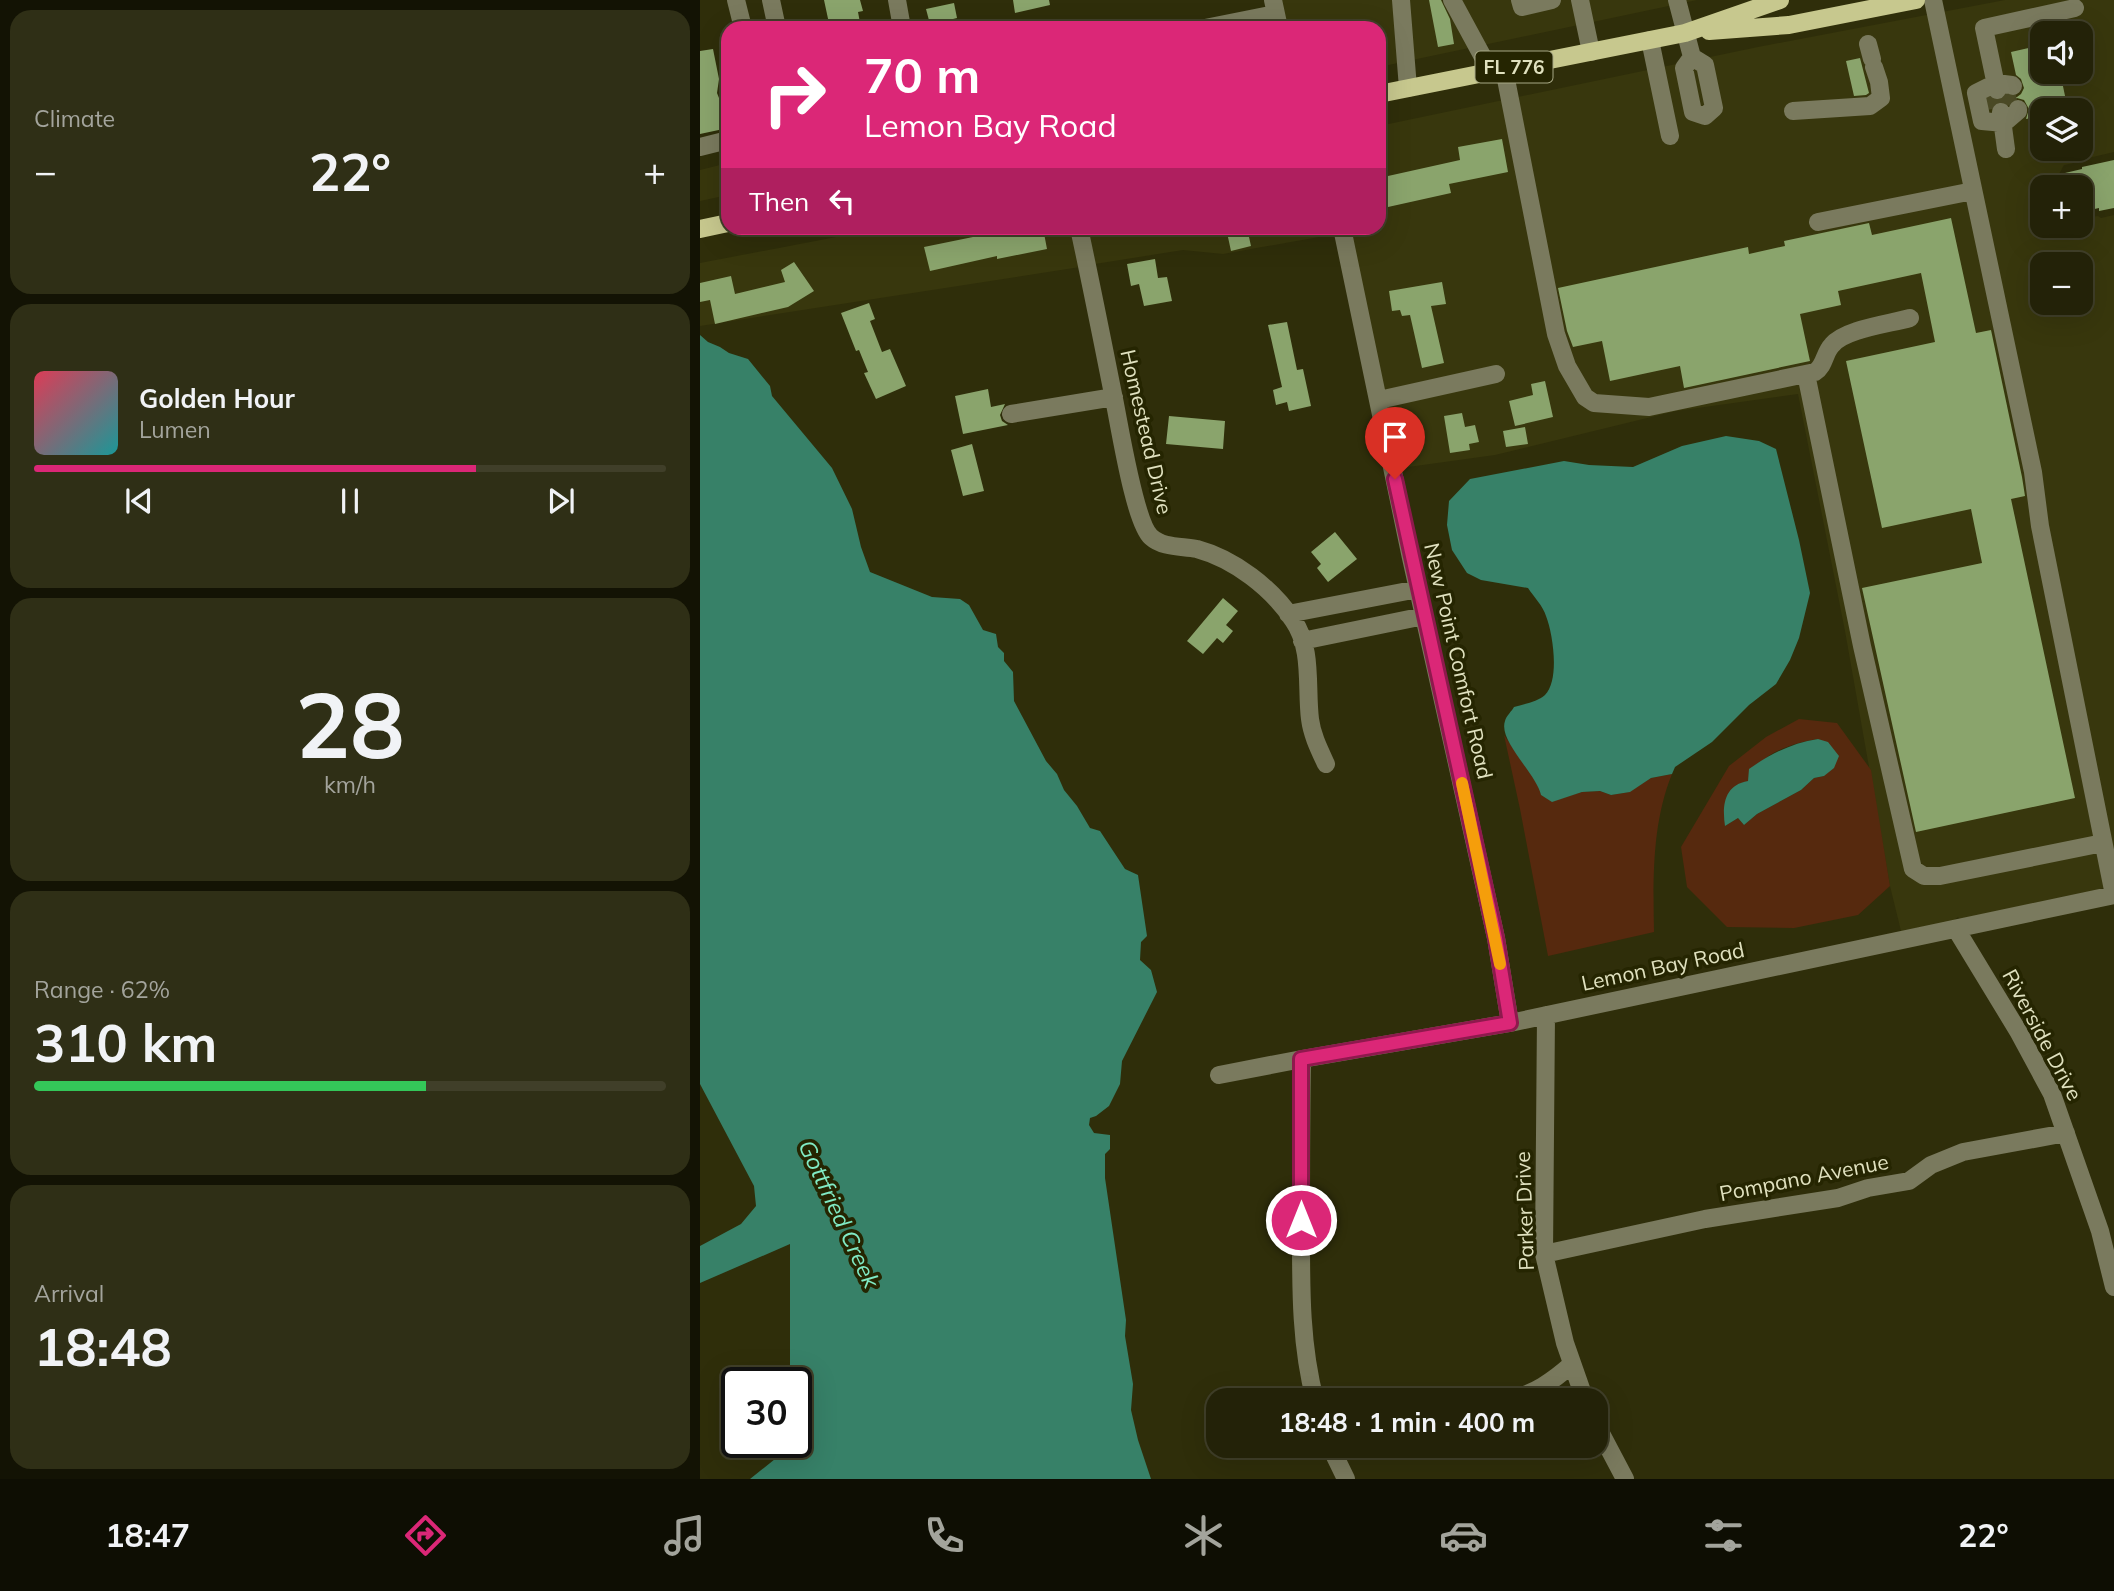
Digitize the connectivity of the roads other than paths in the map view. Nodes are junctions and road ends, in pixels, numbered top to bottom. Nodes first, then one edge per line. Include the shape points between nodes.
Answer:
1 (736, 0) edge
2 (771, 0) edge
3 (897, 0) edge
4 (1401, 0) edge
5 (1452, 0) edge
6 (1520, 0) edge
7 (1549, 0) edge
8 (1580, 0) edge
9 (1677, 0) edge
10 (1780, 0) edge
11 (1916, 0) edge
12 (1933, 0) edge
13 (2075, 8) dead end
14 (1276, 14) edge
15 (741, 21) edge
16 (776, 21) edge
17 (901, 21) edge
18 (1240, 21) edge
19 (1685, 33) junction
20 (1650, 40) junction
21 (1591, 52) junction
22 (1871, 57) dead end
23 (1498, 71) junction
24 (1408, 88) junction
25 (1386, 93) edge
26 (1793, 111) dead end
27 (1706, 122) dead end
28 (1670, 136) dead end
29 (721, 142) edge
30 (700, 147) edge
31 (2006, 149) dead end
32 (1973, 191) junction
33 (1818, 222) dead end
34 (721, 224) edge
35 (700, 229) edge
36 (1080, 235) edge
37 (1344, 235) edge
38 (1909, 318) dead end
39 (1496, 373) dead end
40 (1805, 374) junction
41 (1114, 397) junction
42 (1379, 400) junction
43 (1011, 414) dead end
44 (1418, 589) junction
45 (1288, 614) junction
46 (1424, 616) junction
47 (1302, 641) junction
48 (1326, 764) dead end
49 (2103, 843) junction
50 (2114, 895) edge
51 (1956, 929) junction
52 (1546, 1015) junction
53 (1510, 1023) junction
54 (1301, 1059) junction
55 (1219, 1075) dead end
56 (2066, 1133) junction
57 (1544, 1254) junction
58 (2114, 1287) edge
59 (1572, 1364) junction
60 (1312, 1388) edge
61 (1541, 1388) edge
62 (1581, 1388) edge
63 (1608, 1447) edge
64 (1336, 1458) edge
65 (1346, 1479) edge
66 (1625, 1479) edge

1 - 15 street
2 - 16 street
3 - 17 street
4 - 24 street
5 - 23 street
6 - 7 street via 1521,6
8 - 21 street
9 - 19 street
10 - 19 main road, FL 776
11 - 19 main road, FL 776 via 1789,25
12 - 32 street
13 - 31 street via 1984,28 2000,88 1976,93 1982,121 2006,113
14 - 18 street
19 - 20 main road, FL 776
19 - 27 street via 1692,57 1705,65 1714,108
20 - 21 main road, FL 776
20 - 28 street
21 - 23 main road, FL 776
22 - 26 street via 1881,98 1870,106
23 - 24 main road, FL 776
23 - 40 street via 1556,334 1585,397 1594,402 1649,407
24 - 25 main road, FL 776
29 - 30 street
32 - 33 street
32 - 49 street via 2033,472 2039,526
34 - 35 main road
36 - 41 street, Homestead Drive
37 - 42 street, New Point Comfort Road
38 - 40 street via 1844,335 1832,344 1818,370
39 - 42 street
40 - 49 street via 1913,869 1924,876 1940,876
41 - 43 street
41 - 45 street, Homestead Drive via 1133,489 1149,535 1162,544 1200,550 1234,565
42 - 44 street, New Point Comfort Road
44 - 45 street
44 - 46 street, New Point Comfort Road
45 - 47 street, Homestead Drive
46 - 47 street
46 - 53 street, New Point Comfort Road via 1496,938
47 - 48 street, Homestead Drive via 1311,726
49 - 50 street
50 - 51 street, Lemon Bay Road
51 - 52 street, Lemon Bay Road
51 - 56 street, Riverside Drive via 2052,1094
52 - 53 street, Lemon Bay Road
52 - 57 street, Parker Drive
53 - 54 street, Lemon Bay Road
54 - 55 street, Lemon Bay Road
54 - 60 street via 1301,1273 1305,1355
56 - 57 street, Pompano Avenue via 1963,1152 1931,1165 1909,1181 1838,1198 1705,1219
56 - 58 street, Riverside Drive
57 - 59 street, Parker Drive
59 - 61 street
59 - 62 street, Parker Drive
63 - 66 street
64 - 65 street

